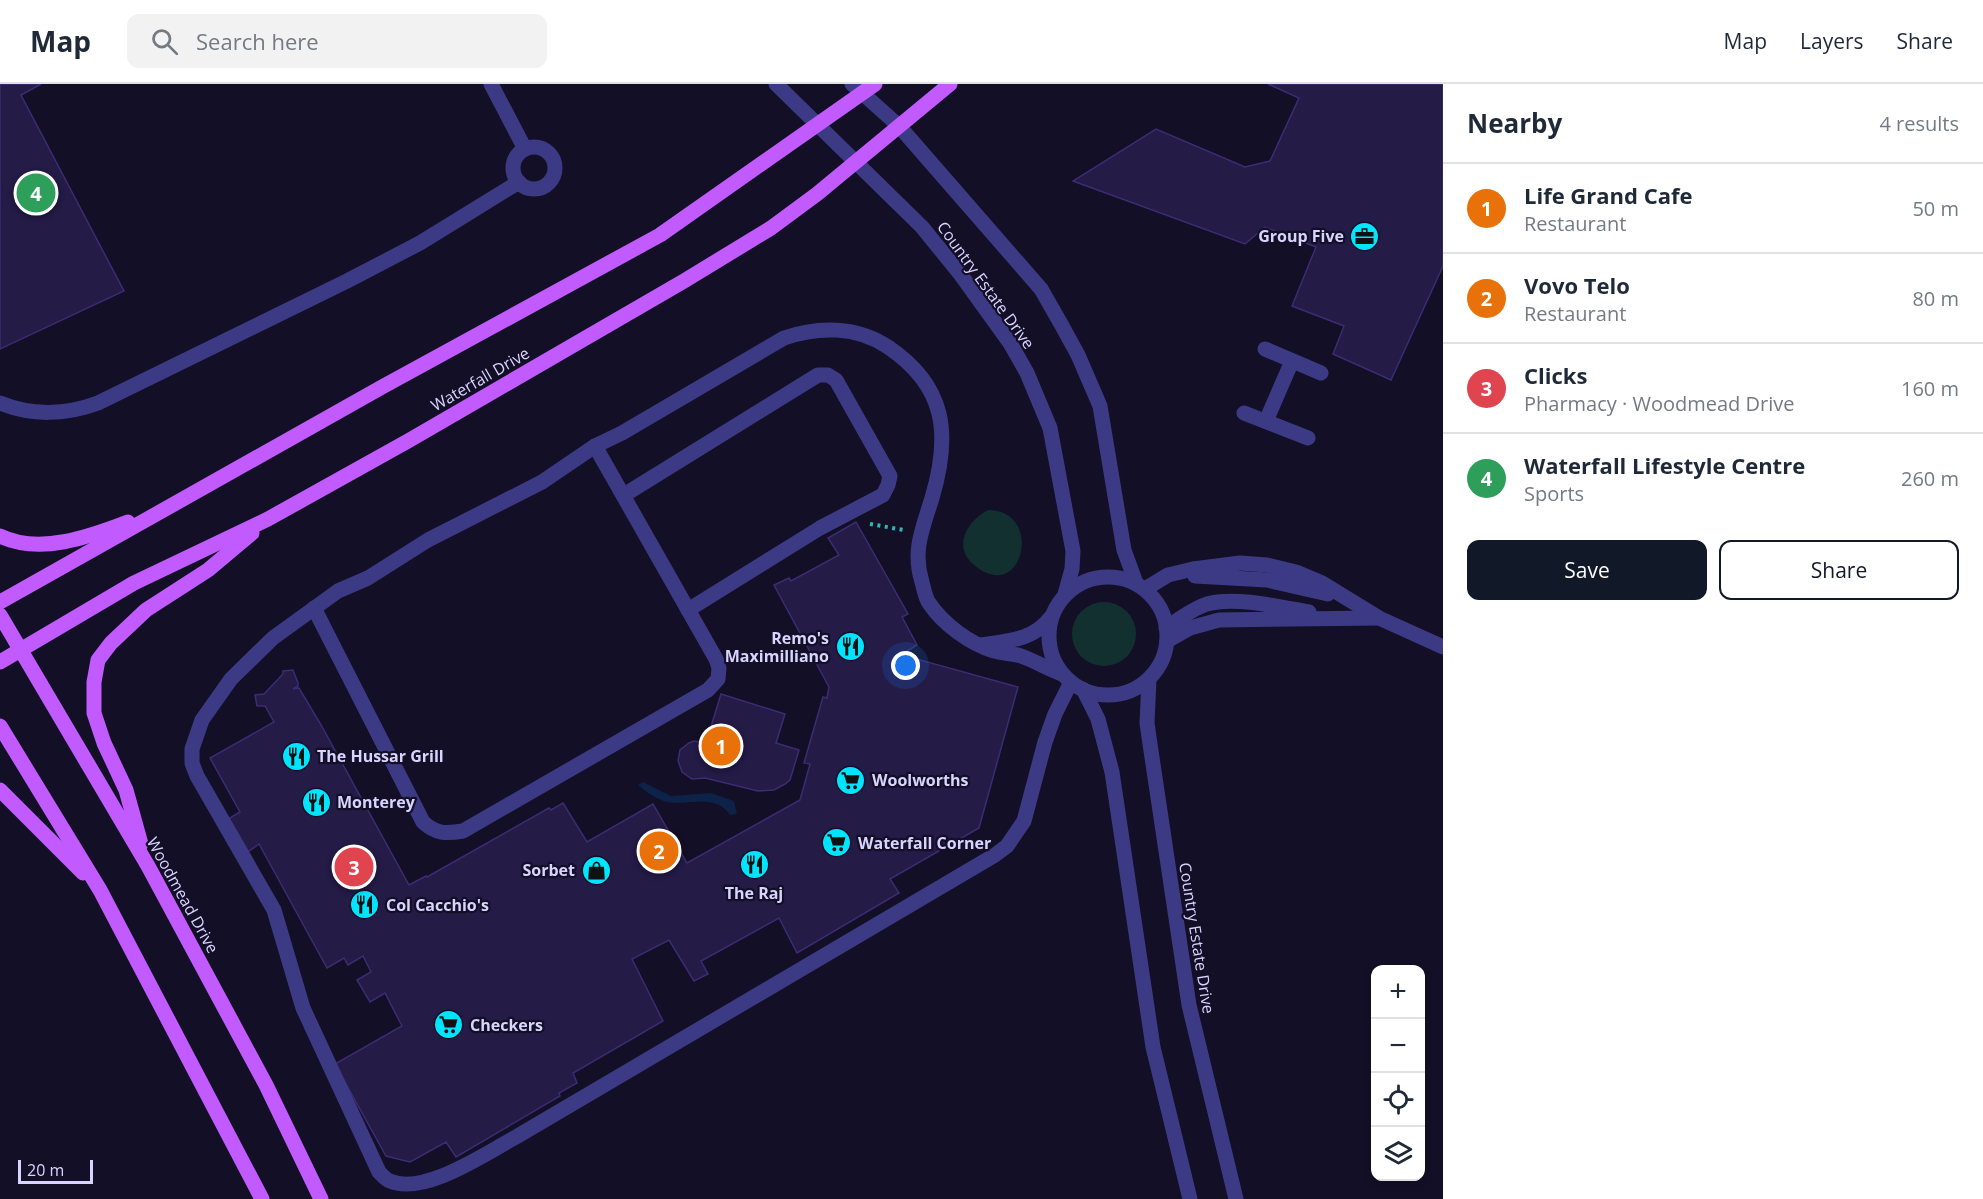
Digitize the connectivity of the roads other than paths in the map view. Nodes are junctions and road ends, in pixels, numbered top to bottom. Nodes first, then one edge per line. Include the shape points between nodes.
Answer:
1 (491, 84) edge
2 (776, 84) edge
3 (852, 84) edge
4 (950, 84) edge
5 (870, 89) edge
6 (818, 125) junction
7 (899, 126) junction
8 (525, 148) junction
9 (856, 163) junction
10 (519, 182) junction
11 (1265, 349) dead end
12 (1292, 361) junction
13 (1321, 373) dead end
14 (0, 403) edge
15 (1244, 412) dead end
16 (1266, 421) junction
17 (1308, 438) dead end
18 (595, 446) junction
19 (624, 495) junction
20 (178, 503) junction
21 (268, 519) junction
22 (0, 536) edge
23 (1141, 586) junction
24 (1065, 594) junction
25 (0, 602) edge
26 (314, 608) junction
27 (688, 610) junction
28 (1053, 614) junction
29 (0, 615) edge
30 (1379, 618) junction
31 (1167, 634) junction
32 (978, 645) junction
33 (1443, 647) edge
34 (20, 651) junction
35 (0, 662) edge
36 (1149, 679) junction
37 (1072, 682) junction
38 (0, 726) edge
39 (0, 790) edge
40 (147, 866) junction
41 (100, 890) junction
42 (262, 1199) edge
43 (321, 1199) edge
44 (1190, 1199) edge
45 (1236, 1199) edge

1 - 8 street
2 - 6 street, Country Estate Drive
3 - 5 street, Country Estate Drive
4 - 7 main road, Waterfall Drive
5 - 6 main road
5 - 7 street, Country Estate Drive
6 - 9 street, Country Estate Drive
6 - 20 main road via 660,235
7 - 9 main road, Waterfall Drive
7 - 23 street, Country Estate Drive via 1041,289 1078,355 1100,406 1124,550
8 - 10 street via 517,154 513,166
8 - 10 street via 548,150 556,170 543,187 528,188
9 - 21 main road, Waterfall Drive via 771,228
9 - 24 street, Country Estate Drive via 928,235 1010,343 1027,373 1050,428 1060,473 1073,551
10 - 14 street via 420,243 114,396 85,408 58,412 15,409
11 - 12 street
12 - 13 street
12 - 16 street
15 - 16 street
16 - 17 street
18 - 19 street
18 - 26 street via 542,482 428,540
18 - 32 street via 783,338 828,329 853,332 880,342 904,358 933,396 939,411 943,428 941,456 920,532 920,576 928,601 941,618
19 - 27 street
19 - 27 street via 818,375 836,380 890,476 883,495 820,528
20 - 22 main road via 102,532 43,544
20 - 25 main road
21 - 34 main road, Waterfall Drive via 134,583
21 - 40 main road via 208,570 146,610 98,660 94,713 126,790
23 - 24 street via 1118,577 1099,577
23 - 30 street via 1193,569 1228,564 1267,565 1323,583
23 - 31 street via 1160,606
24 - 28 street
26 - 27 street via 423,822 433,831 447,834 463,831 708,690 718,680 719,668
26 - 37 street via 273,638 231,679 202,720 192,749 192,764 274,910 303,1008 379,1172 390,1181 402,1183 446,1176 995,855 1024,821 1045,742
28 - 32 street via 1044,626 1024,638
28 - 37 street via 1049,645 1054,660
29 - 34 main road, Woodmead Drive
30 - 31 street via 1348,619 1260,603 1219,602 1198,608
30 - 33 street
31 - 36 street via 1159,666
32 - 37 street via 1021,656
34 - 35 main road, Waterfall Drive
34 - 40 main road, Woodmead Drive
36 - 37 street via 1118,694 1100,694
36 - 45 street, Country Estate Drive via 1148,733 1189,1005
37 - 44 street via 1098,719 1112,772 1153,1047
38 - 41 main road
39 - 41 main road
40 - 43 main road, Woodmead Drive via 266,1085
41 - 42 main road

